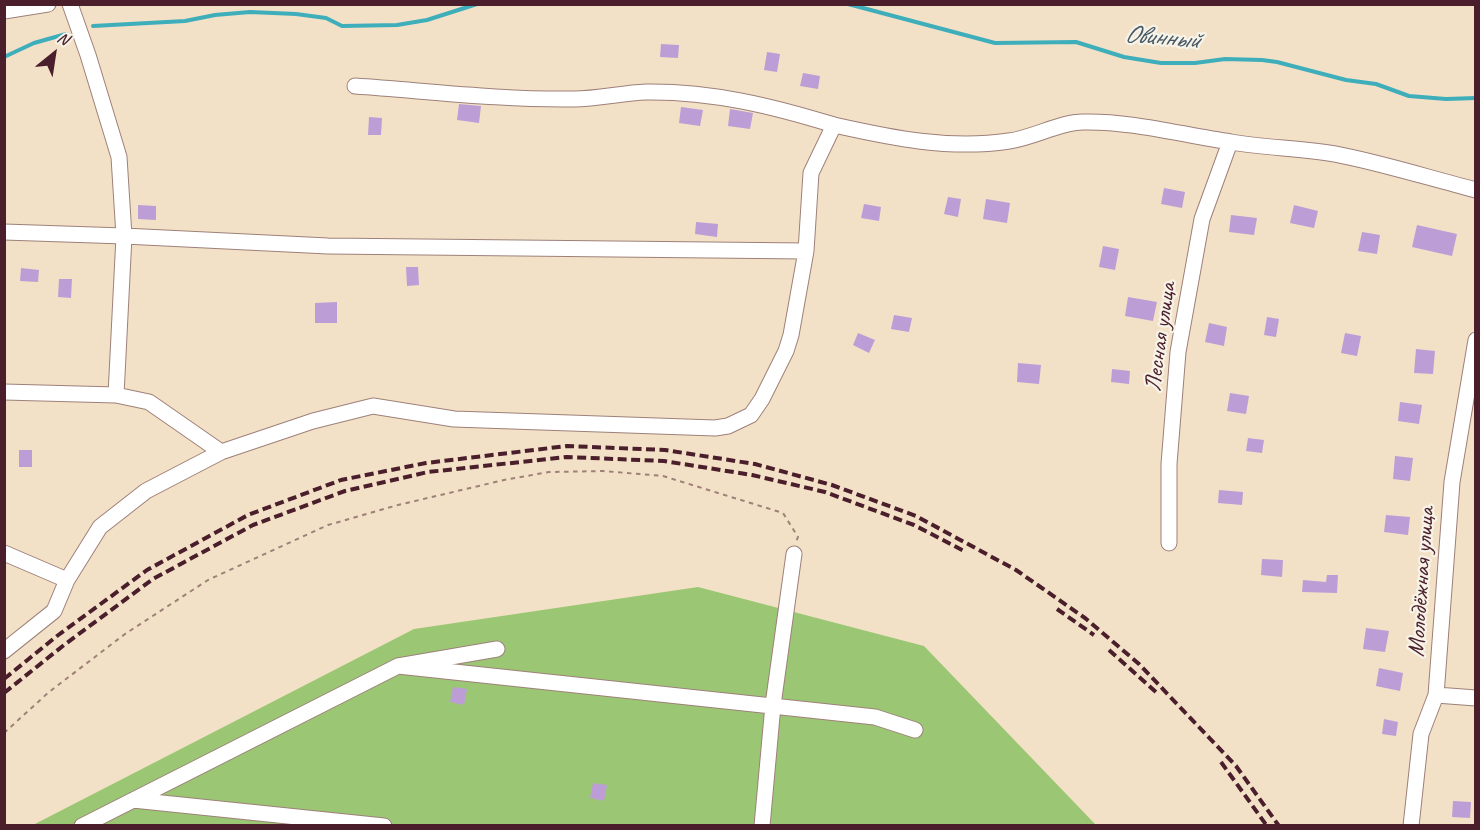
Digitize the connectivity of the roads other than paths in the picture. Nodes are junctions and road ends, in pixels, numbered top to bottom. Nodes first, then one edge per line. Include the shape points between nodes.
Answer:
1 (48, 4) edge
2 (70, 4) edge
3 (4, 12) edge
4 (355, 86) dead end
5 (834, 125) junction
6 (1230, 142) junction
7 (1476, 190) edge
8 (4, 232) edge
9 (124, 236) junction
10 (806, 251) junction
11 (1476, 340) edge
12 (4, 392) edge
13 (116, 395) junction
14 (221, 452) junction
15 (1169, 543) dead end
16 (4, 553) edge
17 (794, 554) road end
18 (67, 580) junction
19 (497, 649) dead end
20 (4, 651) edge
21 (398, 666) junction
22 (1436, 695) junction
23 (1476, 698) edge
24 (773, 705) junction
25 (915, 730) dead end
26 (132, 800) junction
27 (82, 825) edge
28 (384, 825) edge
29 (762, 825) edge
30 (1411, 825) edge

1 - 3 street
2 - 9 street via 119,157
4 - 5 street via 575,99 644,92 679,93 733,98
5 - 6 street via 938,144 1028,138 1068,124 1092,122
5 - 10 street via 811,173
6 - 7 street via 1335,154
6 - 15 street, Лесная улица via 1202,219 1178,352 1169,464
8 - 9 street
9 - 10 street via 328,246
9 - 13 street
10 - 14 street via 786,351 751,415 729,426 454,419 373,406 313,421
11 - 22 street, Молодёжная улица via 1452,482
12 - 13 street
13 - 14 street via 149,402
14 - 18 street via 146,491 100,527
16 - 18 street
17 - 24 street
18 - 20 street via 54,611
19 - 21 street
21 - 24 street
21 - 26 street
22 - 23 street
22 - 30 street, Молодёжная улица via 1421,734
24 - 25 street via 875,717
24 - 29 street
26 - 27 street
26 - 28 street

